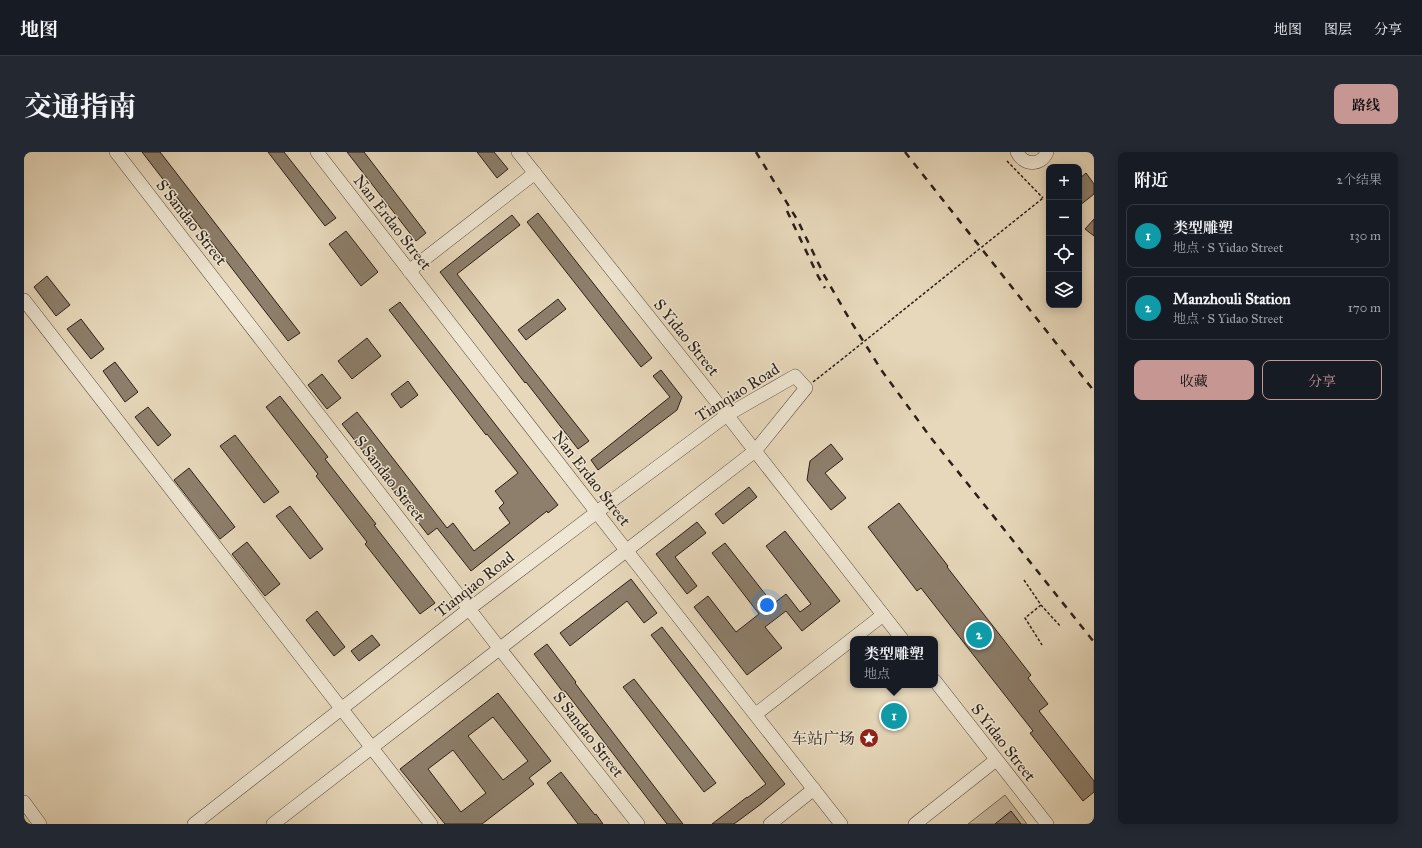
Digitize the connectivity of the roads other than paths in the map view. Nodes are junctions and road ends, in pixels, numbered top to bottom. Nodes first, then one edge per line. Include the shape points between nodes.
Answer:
1 (116, 152) edge
2 (317, 152) edge
3 (518, 152) edge
4 (1046, 152) edge
5 (1012, 156) edge
6 (535, 173) junction
7 (409, 271) junction
8 (24, 300) edge
9 (727, 415) junction
10 (755, 451) junction
11 (597, 512) junction
12 (626, 550) junction
13 (469, 610) junction
14 (883, 614) junction
15 (855, 636) edge
16 (900, 636) edge
17 (850, 640) edge
18 (500, 649) junction
19 (938, 685) edge
20 (342, 709) junction
21 (756, 714) junction
22 (372, 748) junction
23 (996, 760) junction
24 (814, 789) junction
25 (24, 802) edge
26 (40, 824) edge
27 (194, 824) edge
28 (273, 824) edge
29 (431, 824) edge
30 (638, 824) edge
31 (770, 824) edge
32 (841, 824) edge
33 (915, 824) edge
34 (1046, 824) edge

1 - 13 street, S Sandao Street
2 - 7 street, Nan Erdao Street
3 - 6 street, S Yidao Street
4 - 5 street via 1041,160 1030,163
6 - 7 street
6 - 9 street, S Yidao Street
7 - 11 street, Nan Erdao Street
8 - 20 street
9 - 10 street, S Yidao Street
9 - 10 street, Tianqiao Road via 795,376 806,388
9 - 11 street, Tianqiao Road
10 - 12 street
10 - 14 street, S Yidao Street
11 - 12 street, Nan Erdao Street
11 - 13 street, Tianqiao Road
12 - 18 street
12 - 21 street, Nan Erdao Street
13 - 18 street, S Sandao Street
13 - 20 street, Tianqiao Road
14 - 15 street
14 - 16 street, S Yidao Street
17 - 21 street
18 - 22 street
18 - 30 street, S Sandao Street
19 - 23 street, S Yidao Street
20 - 22 street
20 - 27 street, Tianqiao Road
21 - 24 street, Nan Erdao Street
22 - 28 street
22 - 29 street
23 - 33 street
23 - 34 street, S Yidao Street
24 - 31 street
24 - 32 street, Nan Erdao Street
25 - 26 street

